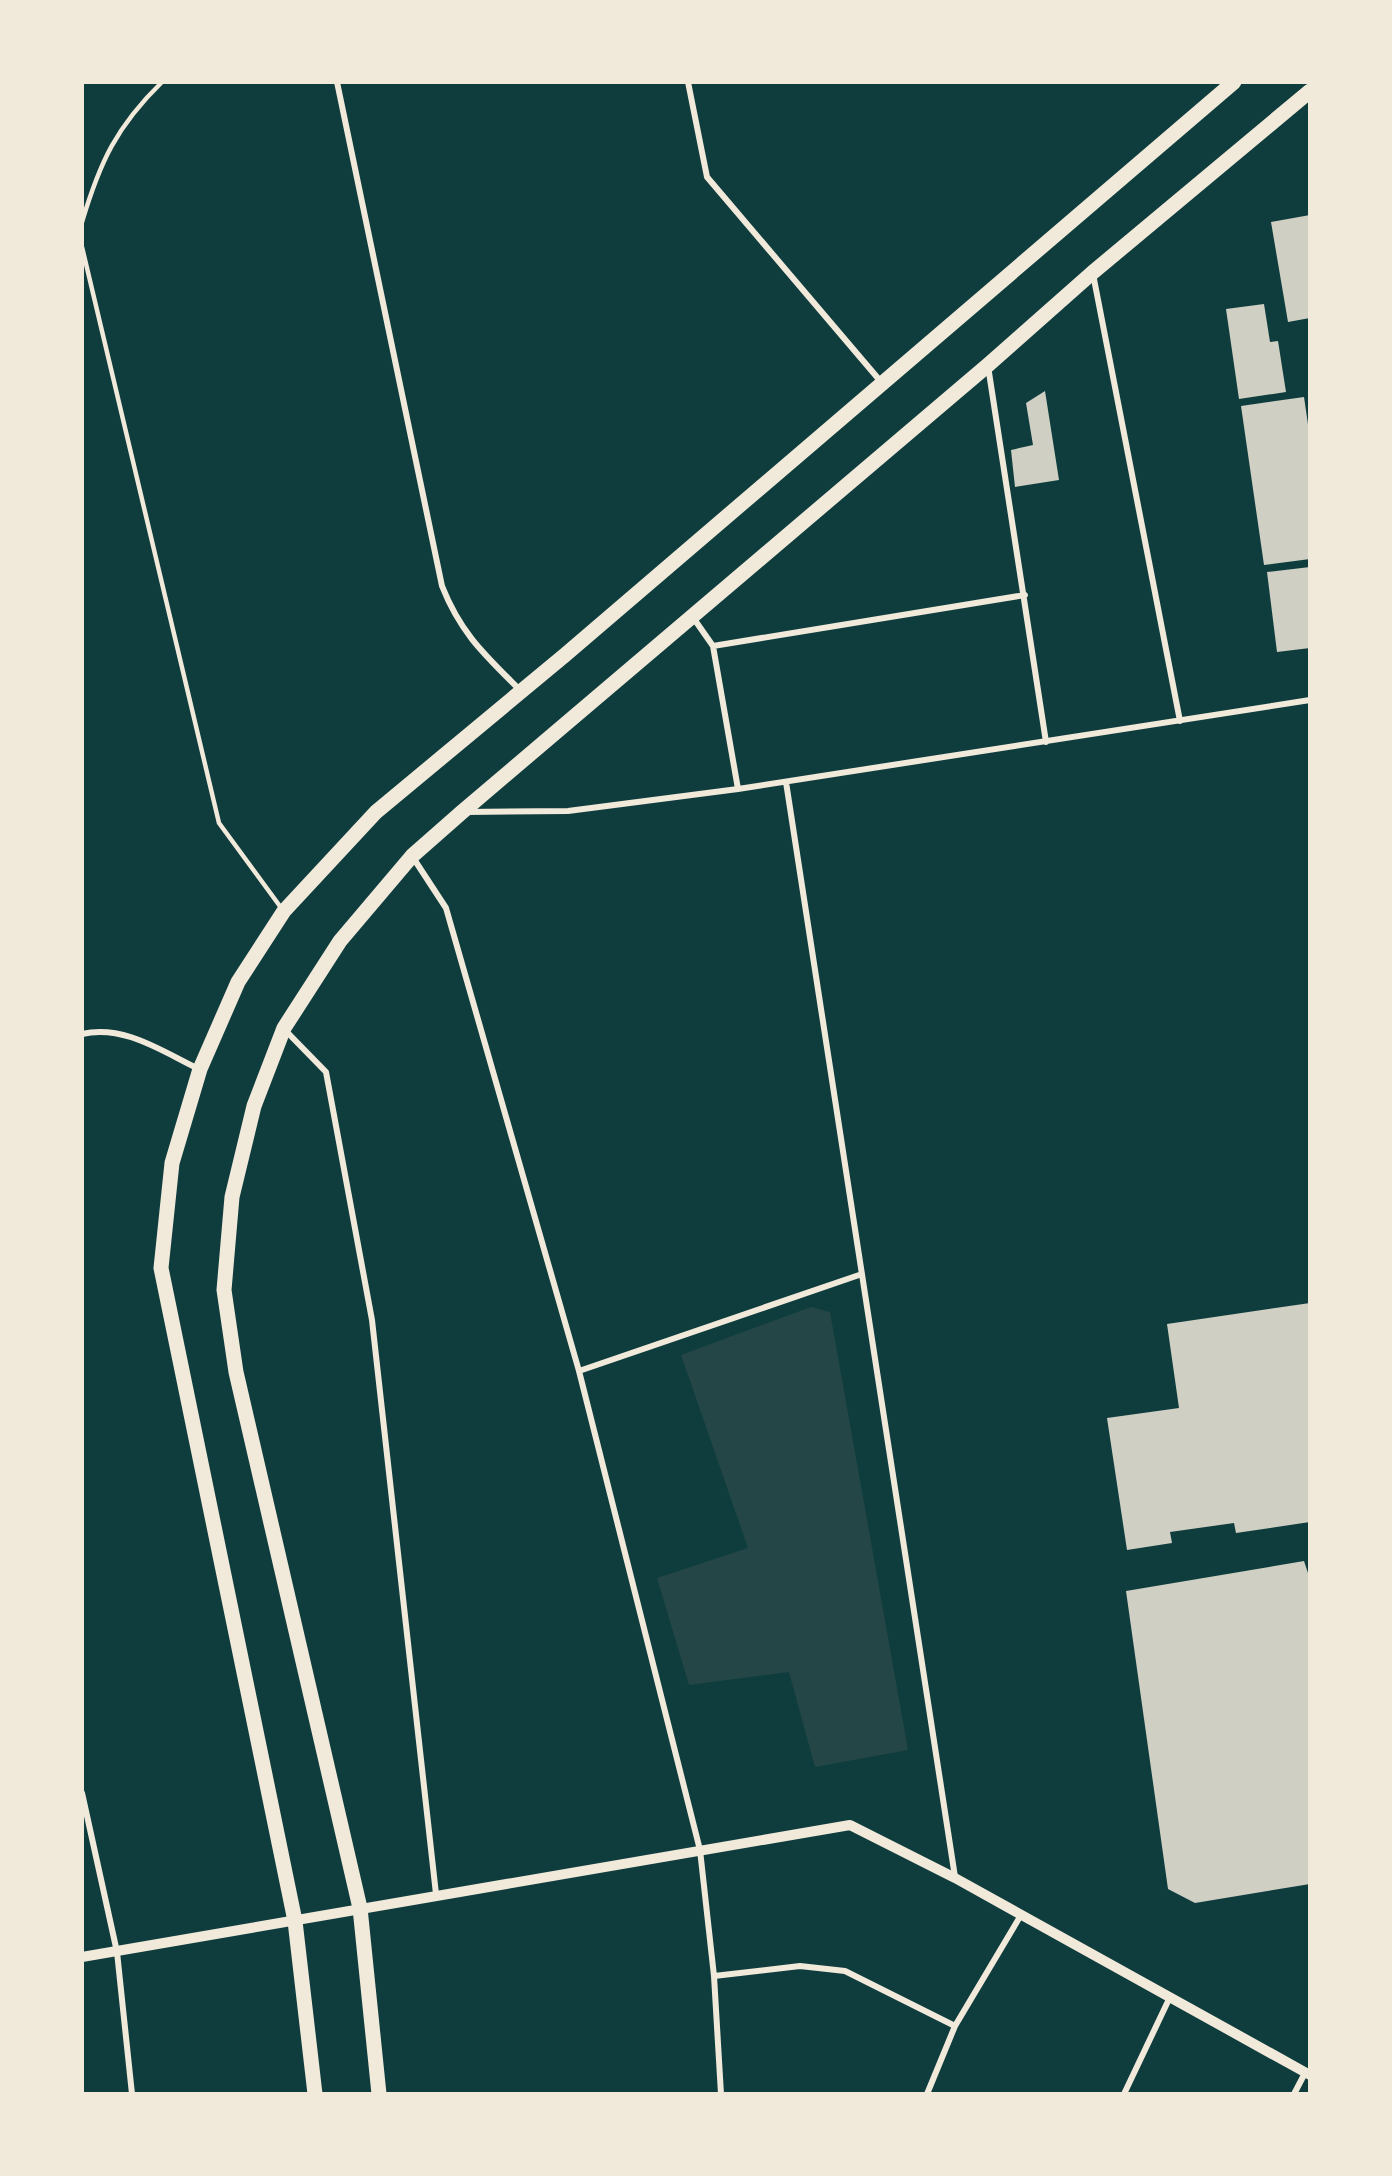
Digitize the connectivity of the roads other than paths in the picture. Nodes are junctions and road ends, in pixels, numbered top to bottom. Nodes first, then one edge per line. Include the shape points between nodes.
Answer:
1 (162, 82) edge
2 (337, 82) edge
3 (688, 82) edge
4 (1234, 82) edge
5 (1310, 92) edge
6 (82, 222) edge
7 (82, 247) edge
8 (1092, 273) junction
9 (988, 365) junction
10 (882, 383) junction
11 (1024, 595) junction
12 (691, 615) junction
13 (713, 645) junction
14 (522, 691) junction
15 (1310, 700) edge
16 (1179, 721) junction
17 (1046, 742) junction
18 (786, 782) junction
19 (738, 789) junction
20 (462, 812) junction
21 (412, 856) junction
22 (284, 911) junction
23 (284, 1028) junction
24 (82, 1034) edge
25 (200, 1069) junction
26 (862, 1274) junction
27 (579, 1371) junction
28 (82, 1793) edge
29 (700, 1850) junction
30 (955, 1878) junction
31 (436, 1894) junction
32 (360, 1908) junction
33 (1021, 1915) junction
34 (295, 1921) junction
35 (117, 1952) junction
36 (82, 1957) edge
37 (714, 1976) junction
38 (1170, 1997) junction
39 (955, 2026) junction
40 (1307, 2074) edge
41 (132, 2094) edge
42 (315, 2094) edge
43 (379, 2094) edge
44 (721, 2094) edge
45 (927, 2094) edge
46 (1124, 2094) edge
47 (1294, 2094) edge

1 - 6 lane via 116,135 97,172
2 - 14 street via 442,586 454,616 473,643
3 - 10 street via 707,177
4 - 10 main road
5 - 8 main road
7 - 22 lane via 219,823
8 - 9 main road
8 - 16 street
9 - 11 street
9 - 12 main road
10 - 14 main road
11 - 13 street
11 - 17 street
12 - 13 street
12 - 20 main road
13 - 19 street
14 - 22 main road via 376,812
15 - 16 street
16 - 17 street
17 - 18 street
18 - 19 street
18 - 26 street
19 - 20 street via 567,811
20 - 21 main road
21 - 23 main road via 340,941
21 - 27 street via 446,908
22 - 25 main road via 238,982
23 - 31 street via 326,1072 372,1320
23 - 32 main road via 254,1106 232,1197 224,1290 236,1372
24 - 25 street via 124,1034
25 - 34 main road via 172,1163 161,1268
26 - 27 street
26 - 30 street
27 - 29 street
28 - 35 street
29 - 30 street via 850,1825
29 - 31 street
29 - 37 street
30 - 33 street
31 - 32 street
32 - 34 street
32 - 43 main road
33 - 38 street
33 - 39 street
34 - 35 street
34 - 42 main road
35 - 36 street
35 - 41 street
37 - 39 street via 800,1966 845,1971
37 - 44 street
38 - 40 street
38 - 46 street
39 - 45 street
40 - 47 street

